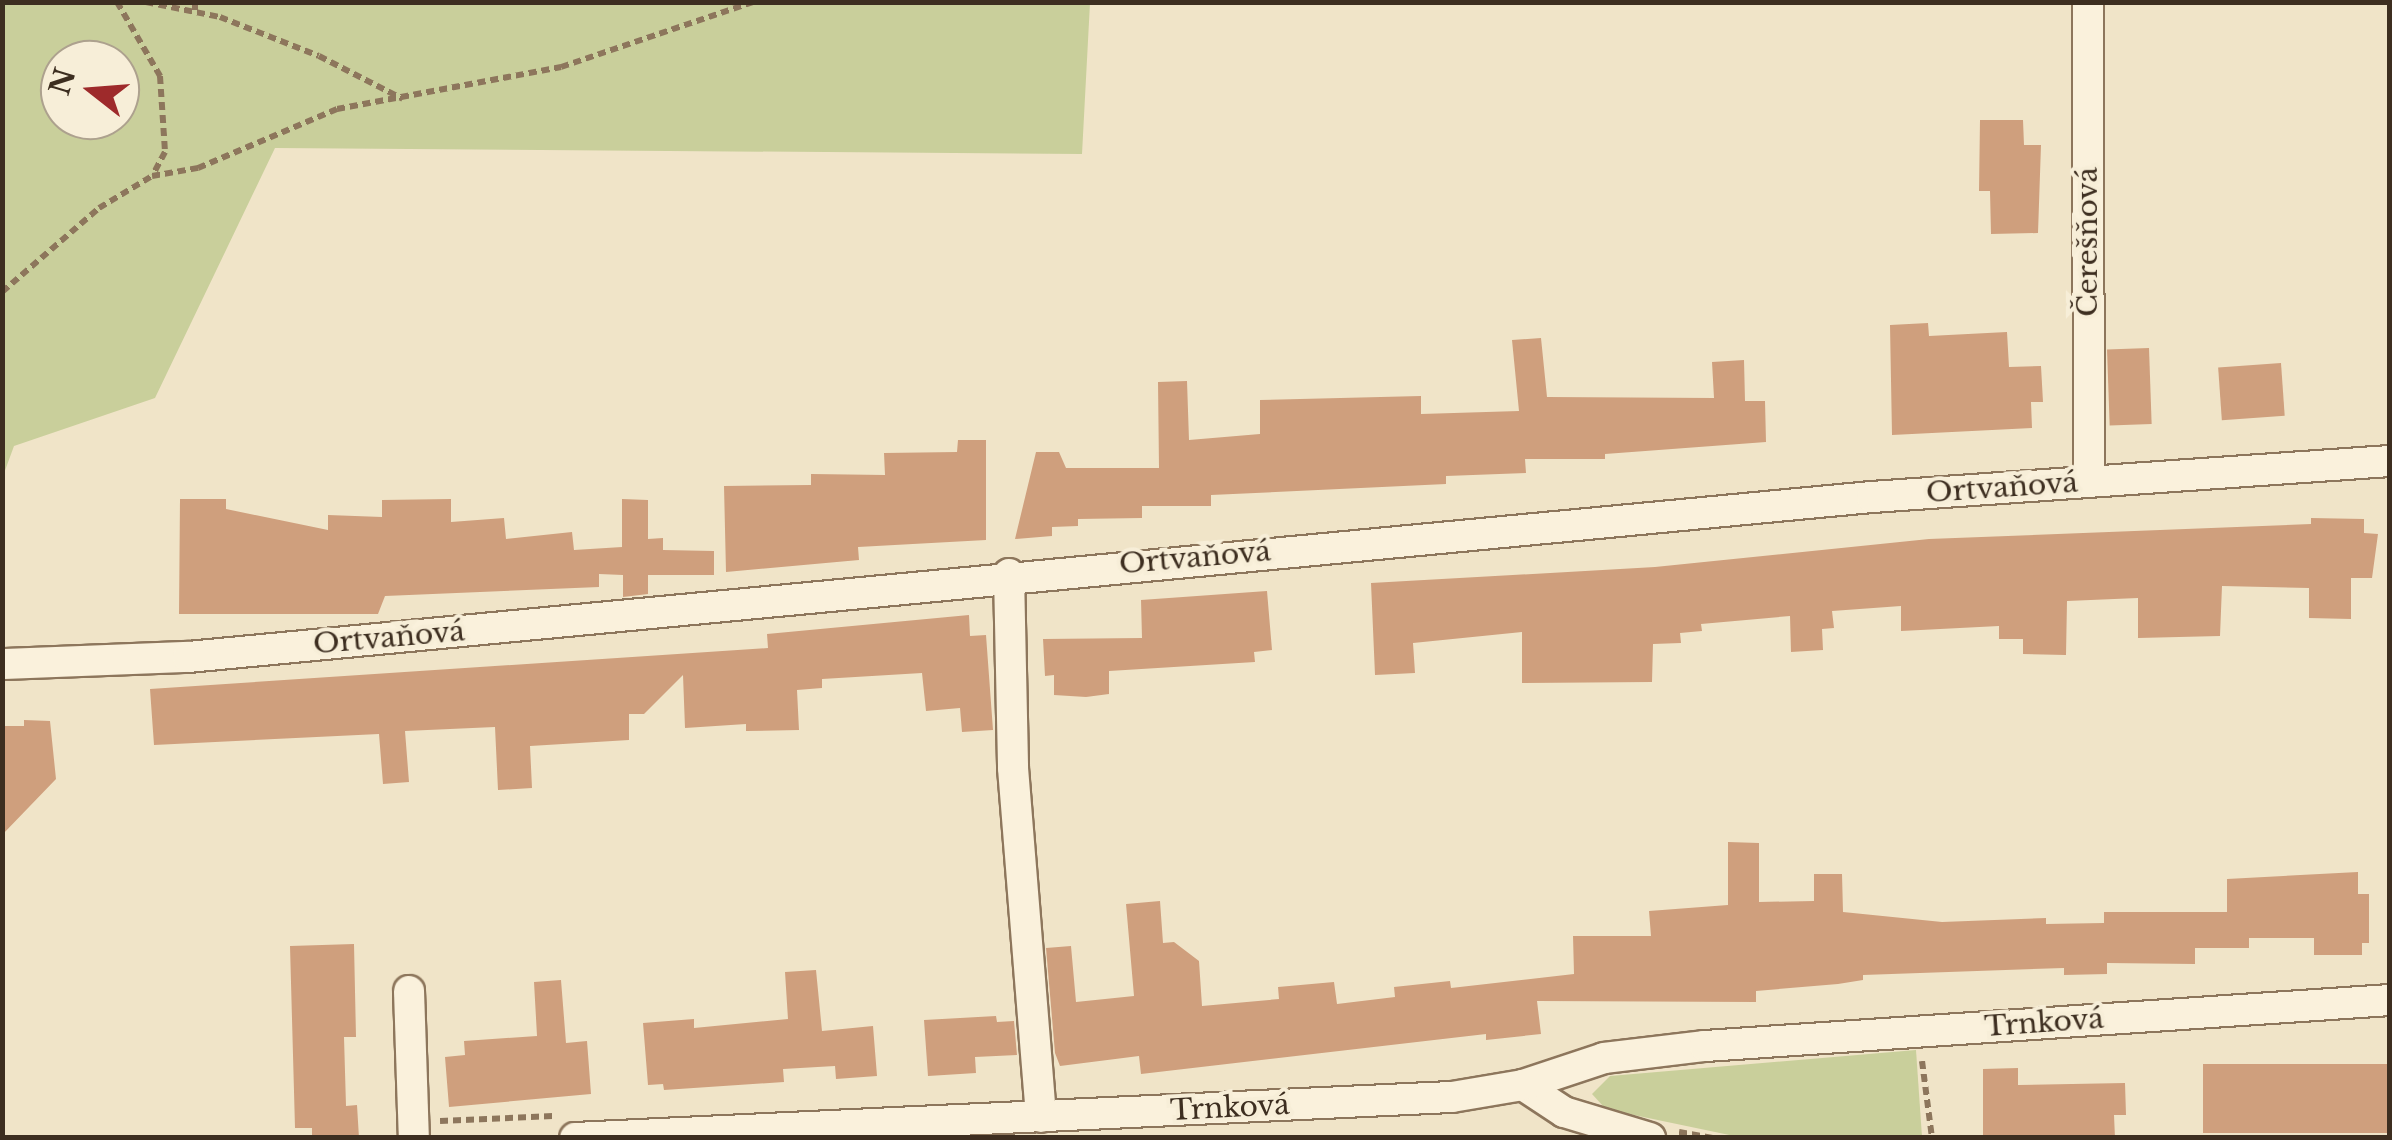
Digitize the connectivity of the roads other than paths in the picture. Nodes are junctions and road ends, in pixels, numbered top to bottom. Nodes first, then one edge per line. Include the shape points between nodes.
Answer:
1 (2088, 2) edge
2 (2390, 461) edge
3 (2089, 482) junction
4 (1009, 574) junction
5 (2, 664) edge
6 (409, 990) dead end
7 (2390, 1000) edge
8 (1523, 1085) junction
9 (1041, 1117) junction
10 (572, 1126) edge
11 (414, 1130) edge
12 (1650, 1138) edge

1 - 3 street, Čerešňová
2 - 3 street, Ortvaňová
3 - 4 street, Ortvaňová
4 - 5 street, Ortvaňová via 208,655
4 - 9 street via 1013,768
6 - 11 street
7 - 8 street, Trnková via 1604,1058
8 - 9 street, Trnková via 1452,1098
8 - 12 street via 1564,1112
9 - 10 street, Trnková

